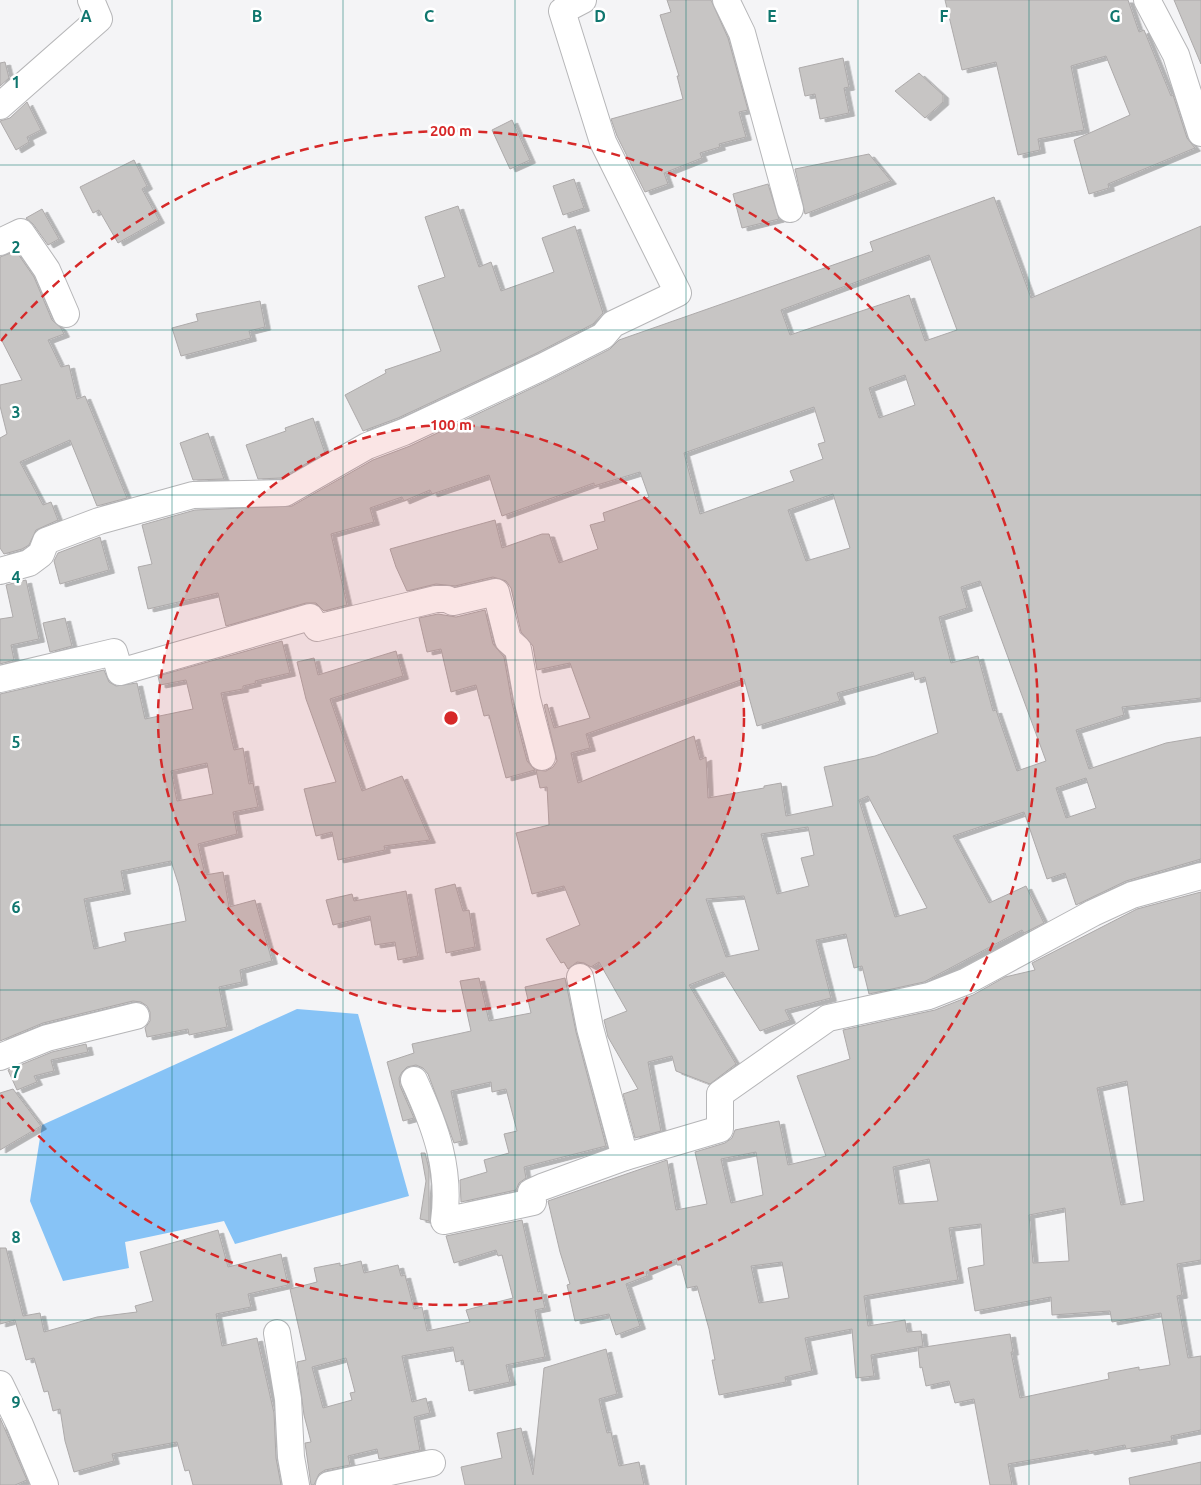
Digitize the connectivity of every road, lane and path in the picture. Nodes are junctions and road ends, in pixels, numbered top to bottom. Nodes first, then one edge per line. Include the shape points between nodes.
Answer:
1 (91, 0) edge
2 (583, 0) edge
3 (726, 0) edge
4 (1147, 0) edge
5 (0, 106) edge
6 (1201, 133) edge
7 (790, 208) dead end
8 (0, 242) edge
9 (66, 314) dead end
10 (0, 571) edge
11 (0, 679) edge
12 (542, 757) dead end
13 (1201, 876) edge
14 (580, 977) dead end
15 (136, 1016) dead end
16 (0, 1057) edge
17 (414, 1080) dead end
18 (625, 1157) junction
19 (277, 1333) dead end
20 (0, 1384) edge
21 (432, 1463) dead end
22 (44, 1485) edge
23 (296, 1485) edge
24 (329, 1485) edge

1 - 5 street via 99,19
2 - 10 street via 562,11 603,142 678,293 613,324 604,336 404,432 367,446 284,493 193,495 144,508 55,537 46,541 41,554 29,563
3 - 7 street via 742,33
4 - 6 street via 1176,55
8 - 9 street via 21,232 47,270
11 - 12 street via 114,652 120,672 310,617 316,628 436,599 453,602 496,592 508,640 518,649
13 - 18 street via 1132,895 967,982 929,996 828,1018 720,1094 720,1129
14 - 18 street
15 - 16 street via 47,1038
17 - 18 street via 429,1112 444,1161 447,1199 444,1222 534,1202 531,1192
19 - 23 street via 288,1398
20 - 22 street
21 - 24 street

